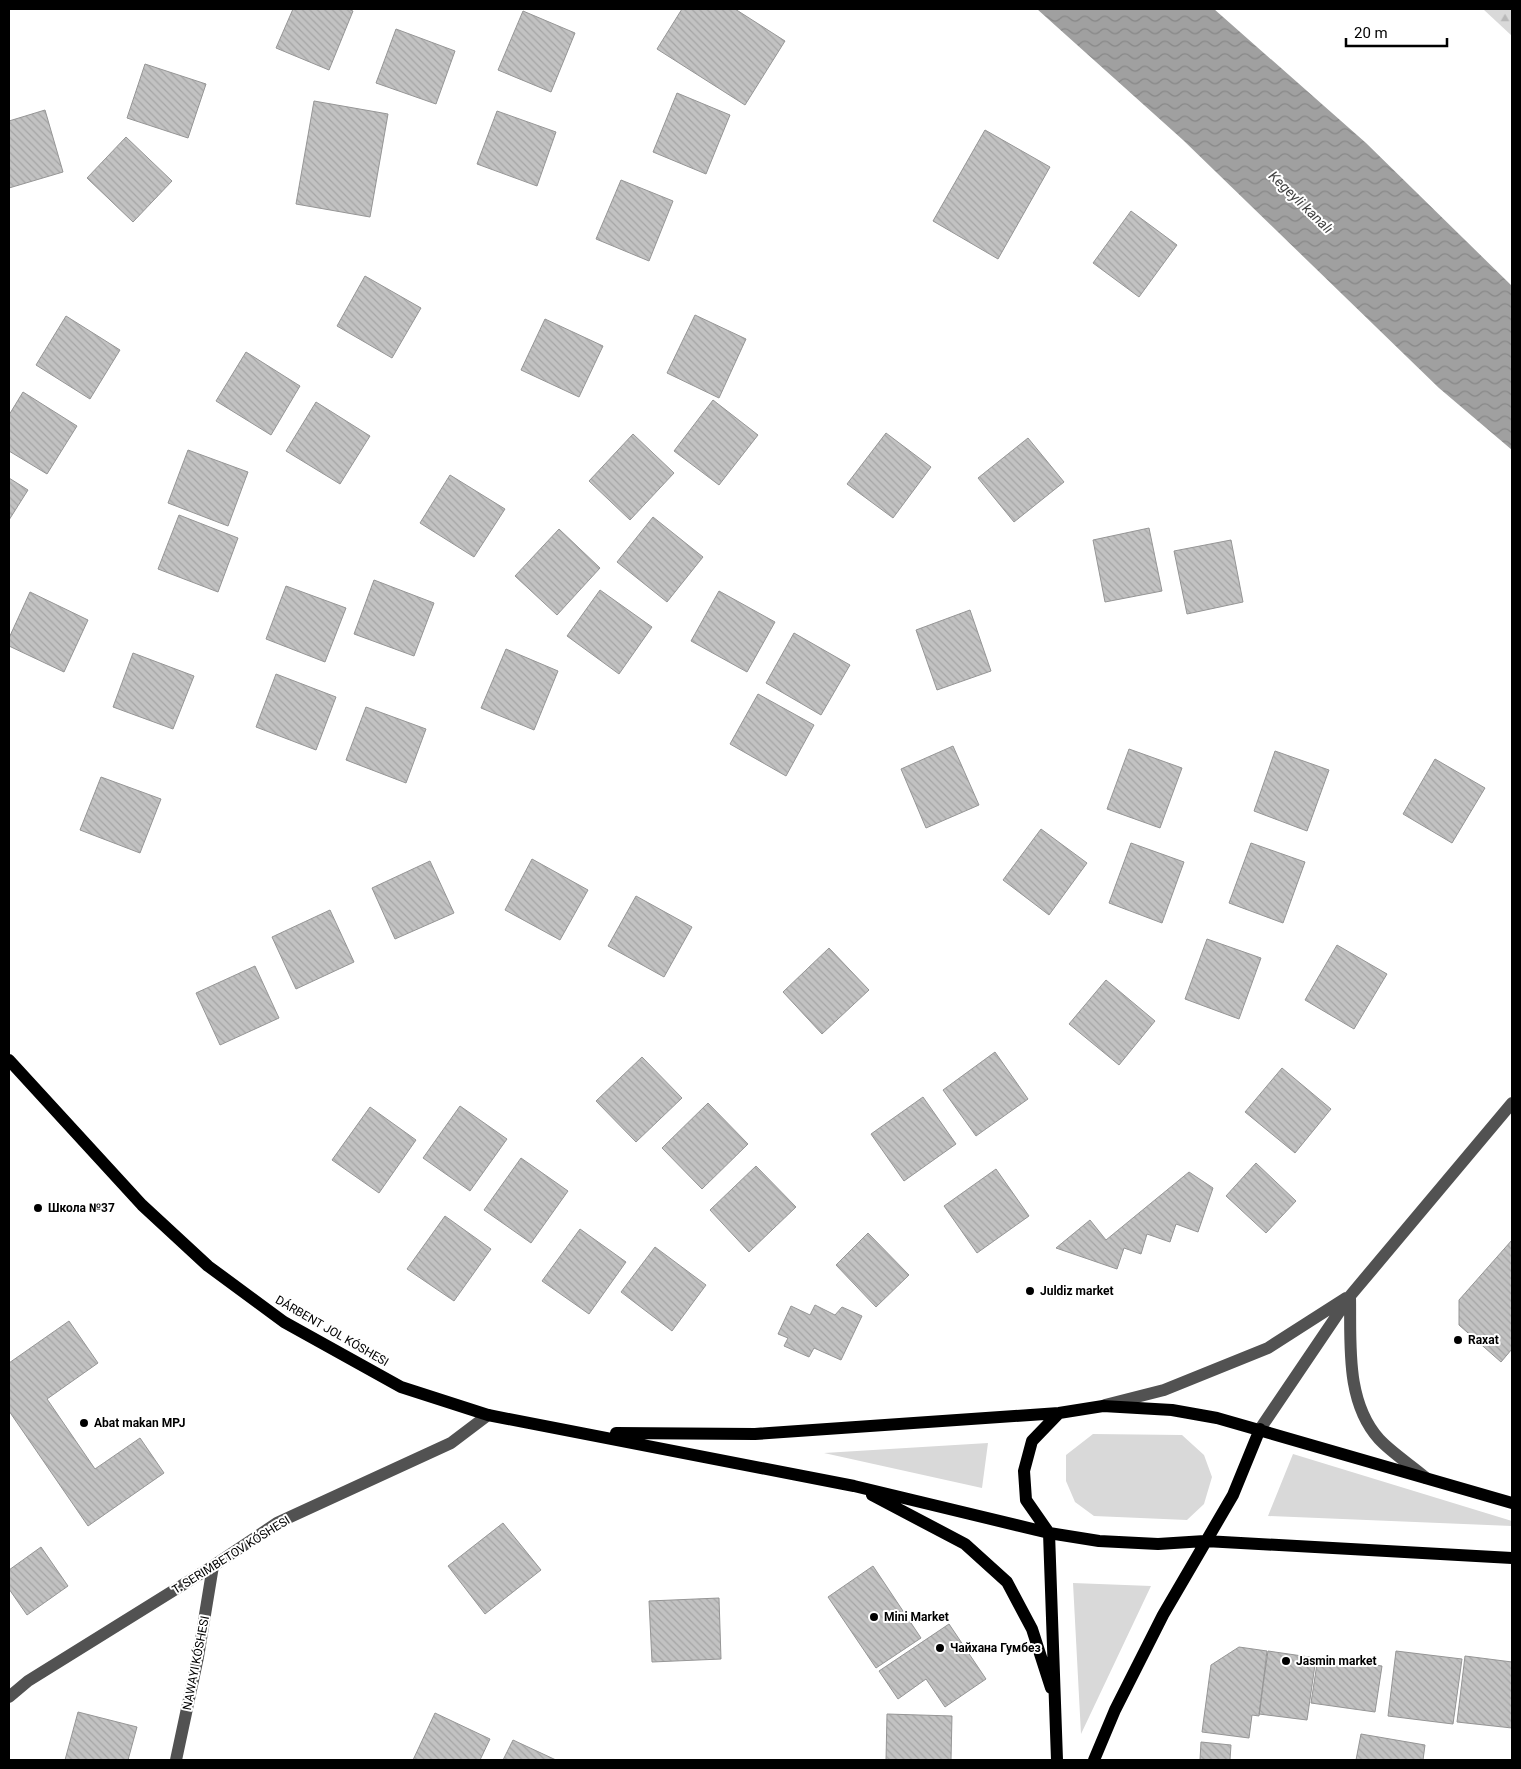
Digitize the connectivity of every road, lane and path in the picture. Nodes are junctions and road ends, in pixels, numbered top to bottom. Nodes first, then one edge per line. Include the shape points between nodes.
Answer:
1 (9, 1060) edge
2 (1512, 1103) edge
3 (1350, 1296) junction
4 (1103, 1406) junction
5 (1059, 1413) junction
6 (488, 1415) junction
7 (1260, 1429) junction
8 (584, 1432) junction
9 (1426, 1478) junction
10 (854, 1486) junction
11 (1512, 1503) edge
12 (1049, 1533) junction
13 (1205, 1541) junction
14 (1512, 1558) edge
15 (213, 1566) junction
16 (9, 1697) edge
17 (1056, 1705) junction
18 (176, 1760) edge
19 (1057, 1760) edge
20 (1094, 1760) edge

1 - 6 main road, DÁRBENT JOL KÓSHESI via 142,1205 208,1266 284,1322 401,1387
2 - 3 street
3 - 4 street via 1268,1348 1164,1390
3 - 7 street
3 - 9 street via 1351,1365 1360,1407 1379,1438
4 - 5 main road
4 - 7 main road via 1172,1410
5 - 8 main road via 755,1434
5 - 12 main road via 1032,1441 1024,1471 1026,1500
6 - 8 main road, DÁRBENT JOL KÓSHESI
6 - 15 street, T. SERIMBETOV KÓSHESI via 451,1443 277,1523
7 - 9 main road
7 - 13 main road via 1233,1495
8 - 10 main road
9 - 11 main road
10 - 12 main road
10 - 17 main road via 965,1544 1007,1582 1032,1629
12 - 13 main road via 1099,1541 1158,1544
12 - 17 main road
13 - 14 main road
13 - 20 main road via 1163,1615 1115,1710
15 - 16 street, T. SERIMBETOV KÓSHESI via 28,1681
15 - 18 street
17 - 19 main road

